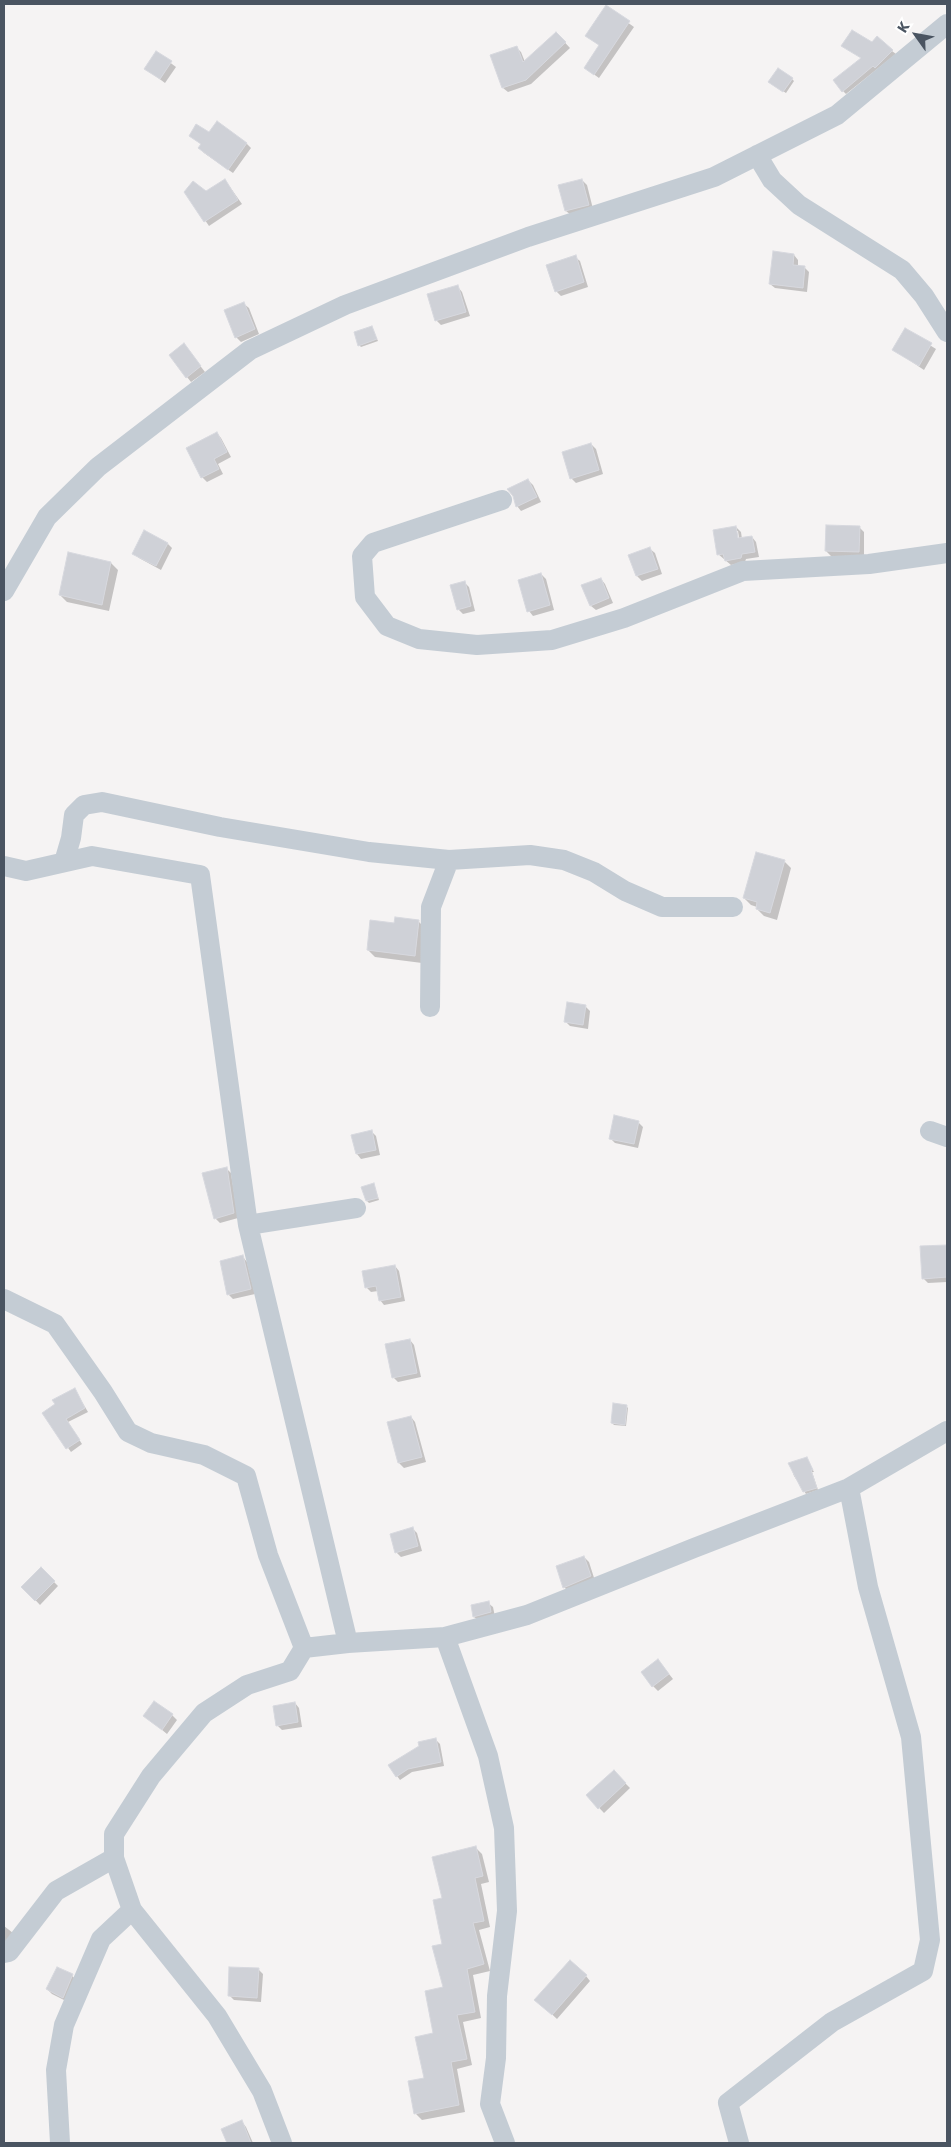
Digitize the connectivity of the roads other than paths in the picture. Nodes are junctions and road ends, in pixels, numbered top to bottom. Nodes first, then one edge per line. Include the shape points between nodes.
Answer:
1 (947, 24) edge
2 (757, 155) junction
3 (947, 332) edge
4 (502, 500) dead end
5 (947, 553) edge
6 (4, 591) edge
7 (449, 860) junction
8 (64, 862) junction
9 (4, 866) edge
10 (733, 907) dead end
11 (430, 1007) dead end
12 (356, 1208) dead end
13 (248, 1225) junction
14 (4, 1299) edge
15 (947, 1431) edge
16 (849, 1488) junction
17 (445, 1637) junction
18 (348, 1643) junction
19 (304, 1648) junction
20 (114, 1858) junction
21 (132, 1910) junction
22 (4, 1953) edge
23 (60, 2143) edge
24 (282, 2143) edge
25 (505, 2143) edge
26 (739, 2143) edge

1 - 2 street via 837,114
2 - 3 street via 772,180 799,205 902,270 924,296
2 - 6 street via 714,177 528,237 345,306 250,350 98,467 47,516
4 - 5 street via 373,543 362,556 364,597 387,626 419,639 477,645 552,640 624,618 743,571 869,564
7 - 8 street via 369,852 220,827 102,802 84,805 74,815
7 - 10 street via 530,855 564,860 662,908
7 - 11 street via 431,907
8 - 9 street via 26,871
8 - 13 street via 92,856 200,874
12 - 13 street
13 - 18 street
14 - 19 street via 55,1324 128,1432 151,1443 204,1455 246,1476 268,1555
15 - 16 street
16 - 17 street via 527,1615
16 - 26 street via 868,1587 911,1737 930,1940 923,1972 832,2022 728,2103
17 - 18 street
17 - 25 street via 488,1756 504,1828 507,1911 497,1996 496,2058 490,2104
18 - 19 street
19 - 20 street via 290,1671 247,1685 204,1713 151,1776 114,1834
20 - 21 street
20 - 22 street via 56,1891 9,1952
21 - 23 street via 101,1938 64,2025 56,2070
21 - 24 street via 217,2016 262,2091

